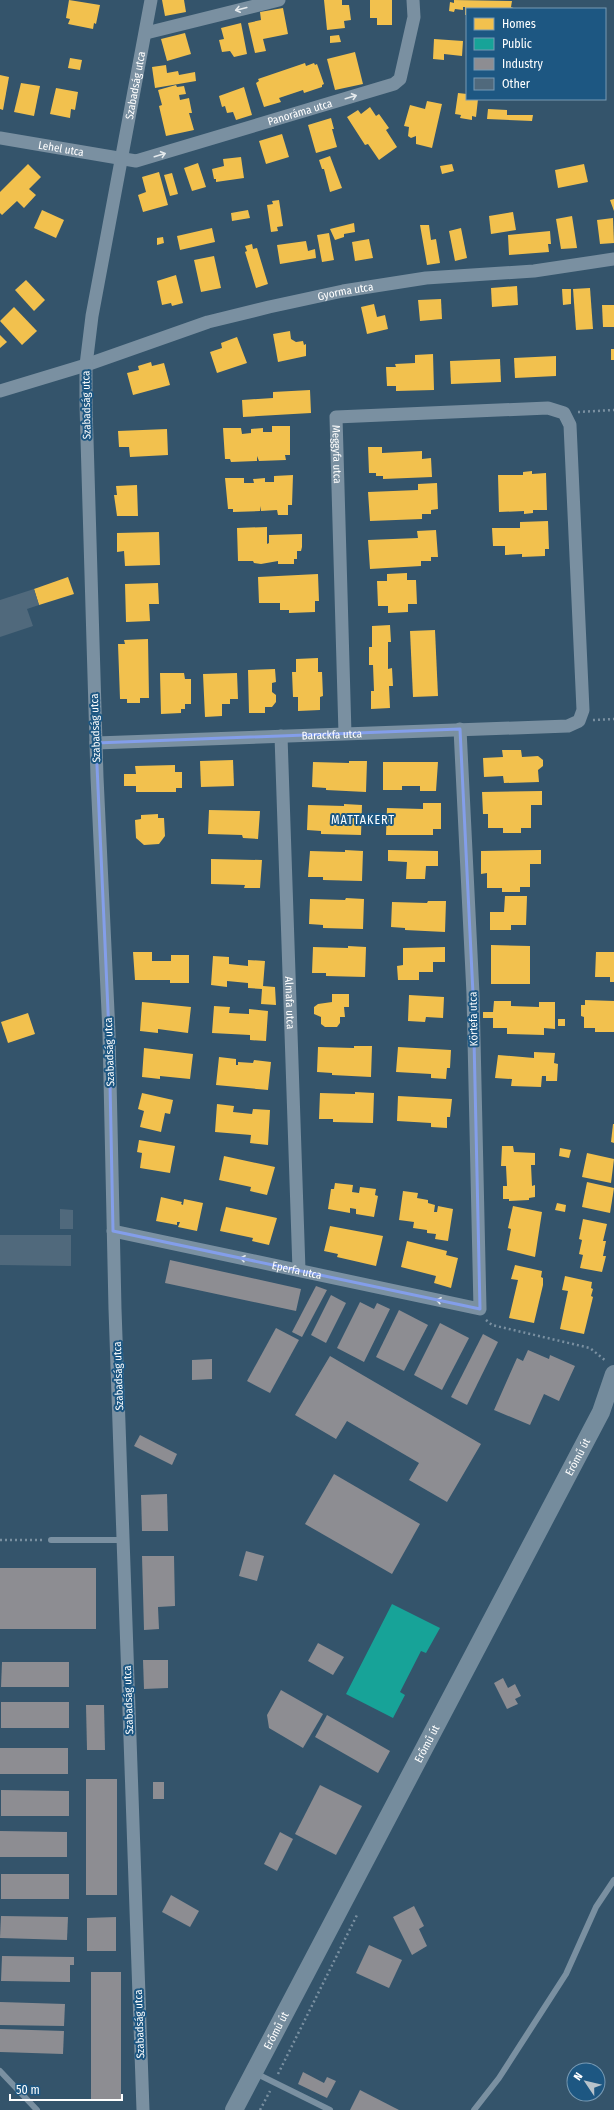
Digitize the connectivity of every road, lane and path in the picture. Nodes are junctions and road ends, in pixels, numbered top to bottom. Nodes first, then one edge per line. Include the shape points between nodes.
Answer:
1 (151, 0) edge
2 (279, 0) edge
3 (414, 0) edge
4 (146, 33) junction
5 (0, 138) edge
6 (122, 159) junction
7 (614, 258) edge
8 (86, 365) junction
9 (0, 391) edge
10 (614, 410) edge
11 (564, 413) junction
12 (614, 719) edge
13 (573, 723) junction
14 (460, 729) junction
15 (345, 734) junction
16 (281, 736) junction
17 (96, 743) junction
18 (113, 1231) junction
19 (299, 1270) junction
20 (480, 1309) junction
21 (611, 1368) edge
22 (0, 1540) edge
23 (51, 1540) joint
24 (123, 1540) junction
25 (614, 1880) edge
26 (0, 2071) edge
27 (254, 2072) junction
28 (37, 2110) edge
29 (143, 2110) edge
30 (234, 2110) edge
31 (330, 2110) edge
32 (474, 2110) edge

1 - 4 street, Szabadság utca
2 -> 4 street
6 -> 3 street, Panoráma utca via 146,160 394,84 400,79 414,17
4 - 6 street, Szabadság utca
5 - 6 street, Lehel utca
6 - 8 street, Szabadság utca via 93,309
7 - 8 street, Gyorma utca via 534,271 426,278 343,291 208,322
8 - 9 street, Gyorma utca
8 - 17 street, Szabadság utca
10 - 11 path
11 - 13 street via 570,425 583,710
11 - 15 street, Meggyfa utca via 548,408 336,417
12 - 13 path
13 - 14 street, Barackfa utca
14 - 15 street, Barackfa utca
14 - 20 street, Körtefa utca via 473,994
15 - 16 street, Barackfa utca
16 - 17 street, Barackfa utca
16 - 19 street, Almafa utca
17 - 18 street, Szabadság utca via 109,1033
19 -> 18 street, Eperfa utca
18 - 24 street, Szabadság utca
20 -> 19 street, Eperfa utca
20 - 21 path via 492,1325 590,1348
21 - 27 street, Erőmű út via 602,1412
22 - 23 path
23 - 24 lane
24 - 29 street, Szabadság utca
25 - 32 lane via 596,1907 566,1974 499,2078
26 - 28 lane
27 - 30 street, Erőmű út
27 - 31 lane

